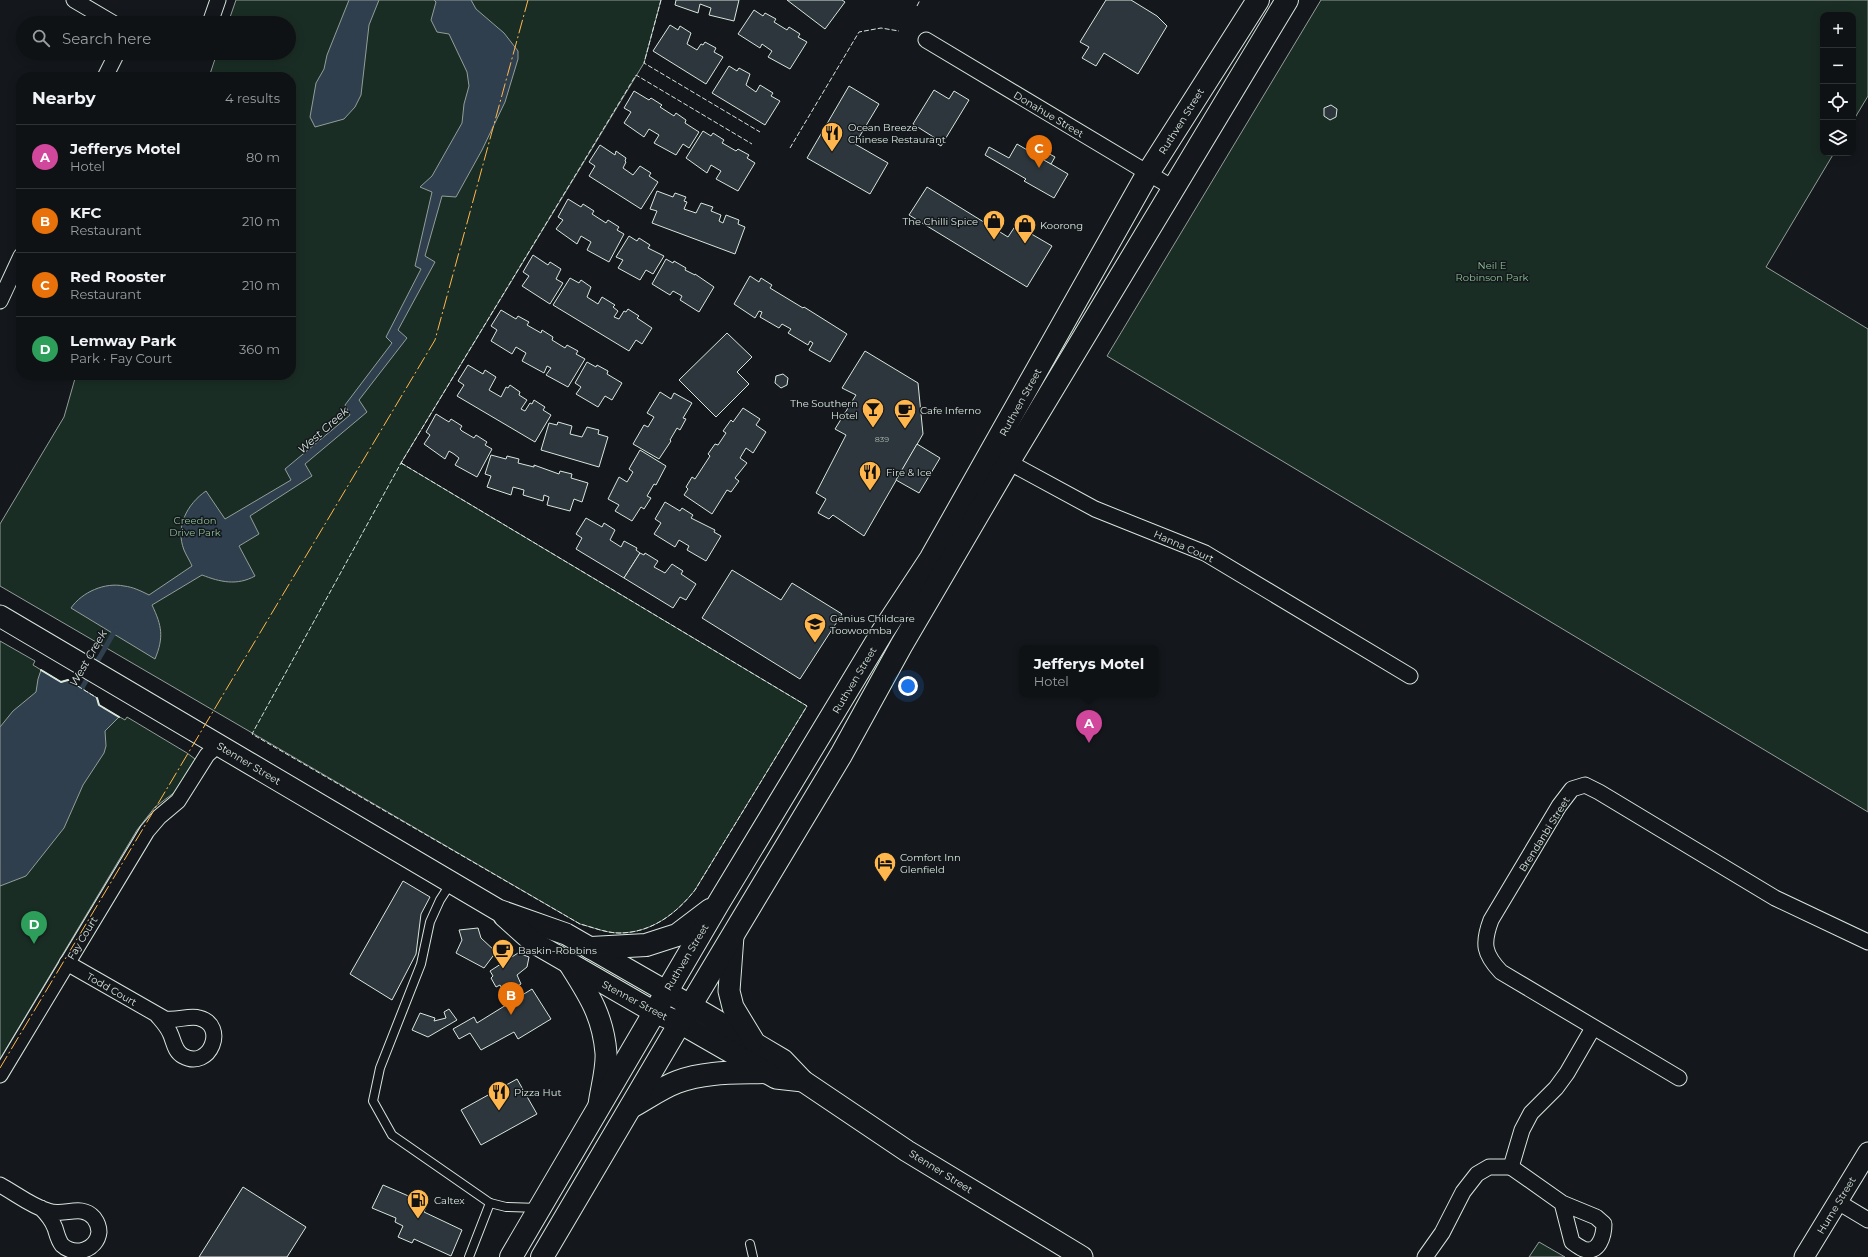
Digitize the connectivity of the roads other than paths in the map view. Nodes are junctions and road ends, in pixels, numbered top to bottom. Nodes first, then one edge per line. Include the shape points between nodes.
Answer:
1 (74, 0) edge
2 (218, 0) edge
3 (1258, 0) edge
4 (1287, 0) edge
5 (102, 16) edge
6 (212, 16) edge
7 (926, 40) dead end
8 (114, 60) edge
9 (108, 72) edge
10 (1148, 173) junction
11 (1173, 188) junction
12 (16, 267) edge
13 (0, 301) edge
14 (1000, 458) junction
15 (0, 616) edge
16 (1410, 676) dead end
17 (218, 745) junction
18 (452, 884) junction
19 (718, 904) junction
20 (498, 910) junction
21 (733, 936) junction
22 (1868, 942) edge
23 (591, 948) junction
24 (569, 963) junction
25 (67, 964) junction
26 (666, 991) junction
27 (654, 1012) junction
28 (685, 1014) junction
29 (157, 1015) dead end
30 (1593, 1028) junction
31 (756, 1044) junction
32 (767, 1072) junction
33 (0, 1075) edge
34 (1679, 1078) dead end
35 (803, 1081) junction
36 (599, 1105) junction
37 (631, 1107) junction
38 (1868, 1152) edge
39 (1511, 1167) junction
40 (0, 1185) edge
41 (1838, 1202) junction
42 (490, 1203) junction
43 (1562, 1203) dead end
44 (41, 1208) dead end
45 (540, 1208) junction
46 (1868, 1220) edge
47 (750, 1244) dead end
48 (469, 1257) edge
49 (511, 1257) edge
50 (542, 1257) edge
51 (753, 1257) edge
52 (1082, 1257) edge
53 (1425, 1257) edge
54 (1804, 1257) edge

1 - 5 street
2 - 6 street
3 - 10 highway, Ruthven Street
4 - 11 highway, Ruthven Street
7 - 10 street, Donahue Street
8 - 9 street
10 - 11 street, Donahue Street
10 - 14 highway, Ruthven Street via 1106,244
11 - 14 highway, Ruthven Street
12 - 13 street
14 - 16 street, Hanna Court via 1095,509 1205,553
14 - 19 highway, Ruthven Street via 884,631
14 - 21 highway, Ruthven Street via 902,646 841,755
15 - 17 main road, Stenner Street
17 - 18 main road, Stenner Street
17 - 25 street, Fay Court via 214,760 193,793 180,804 171,807 147,831
18 - 20 main road, Stenner Street
18 - 42 lane via 440,900 430,922 421,964 380,1068 373,1101 392,1134
19 - 23 highway via 677,935 646,945
19 - 26 highway, Ruthven Street
20 - 23 main road, Stenner Street via 566,934
20 - 24 main road, Stenner Street via 533,942
21 - 28 highway, Ruthven Street
21 - 31 main road via 730,991 733,1007
22 - 30 street, Brendanbi Street via 1775,898 1599,792 1585,785 1572,789 1559,806 1491,920 1486,933 1485,947 1490,960 1502,972
23 - 26 main road, Stenner Street
24 - 27 main road, Stenner Street
24 - 36 main road via 601,1020 606,1054
25 - 29 street, Todd Court
25 - 33 street, Fay Court
26 - 27 highway, Ruthven Street
26 - 28 main road, Stenner Street
27 - 28 main road, Stenner Street
27 - 36 highway, Ruthven Street
28 - 31 main road, Stenner Street
28 - 32 main road, Stenner Street
28 - 37 highway, Ruthven Street
30 - 34 street, Brendanbi Street
30 - 39 street via 1567,1073 1532,1113 1522,1130
31 - 35 main road, Stenner Street via 783,1060
32 - 35 main road, Stenner Street via 776,1078
32 - 37 highway via 719,1073 691,1078 677,1082
35 - 52 main road, Stenner Street via 907,1151
36 - 45 highway, Ruthven Street
37 - 50 highway, Ruthven Street
38 - 41 street, Hume Street
39 - 43 street
39 - 53 street via 1489,1167 1477,1174 1463,1192 1442,1233
40 - 44 street
41 - 46 street
41 - 54 street, Hume Street
42 - 45 lane via 506,1207
42 - 48 lane
45 - 49 highway, Ruthven Street
47 - 51 lane

